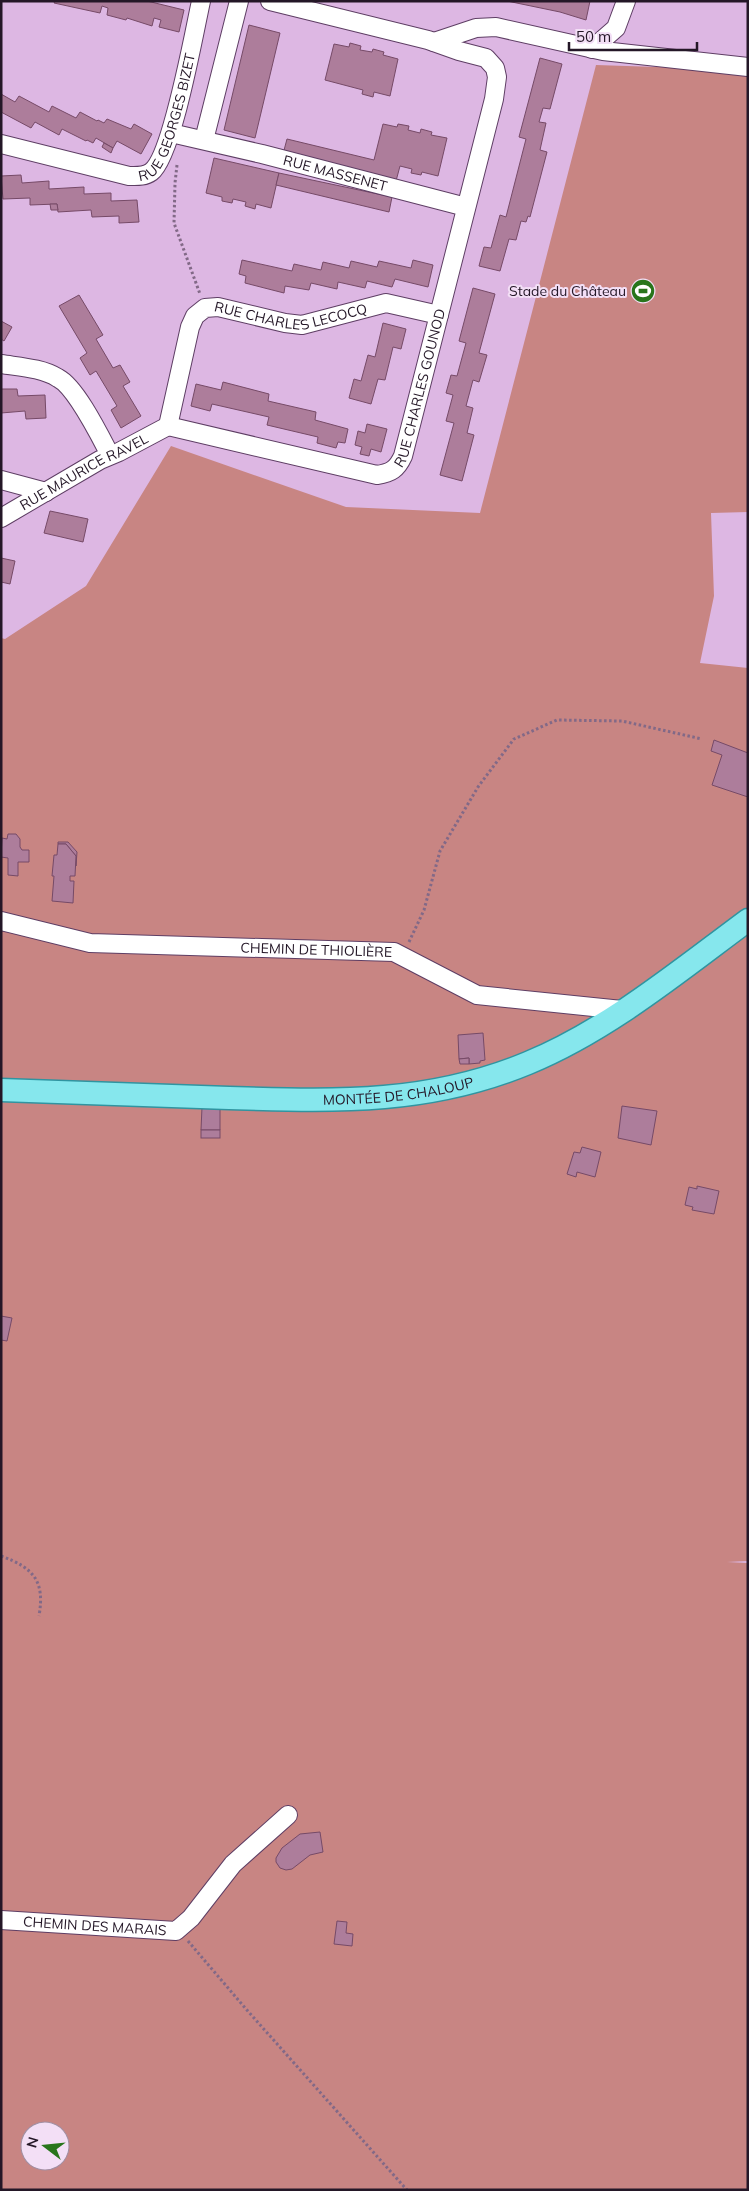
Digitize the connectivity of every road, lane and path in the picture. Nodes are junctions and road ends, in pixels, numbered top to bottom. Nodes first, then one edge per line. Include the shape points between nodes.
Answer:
1 (201, 1) edge
2 (240, 1) edge
3 (270, 1) edge
4 (626, 1) edge
5 (434, 42) junction
6 (592, 49) junction
7 (748, 68) edge
8 (171, 133) junction
9 (204, 140) junction
10 (1, 144) edge
11 (178, 164) dead end
12 (466, 207) junction
13 (205, 308) junction
14 (439, 315) junction
15 (1, 364) edge
16 (168, 426) junction
17 (110, 455) junction
18 (1, 480) edge
19 (46, 492) junction
20 (1, 518) edge
21 (702, 739) dead end
22 (748, 920) edge
23 (1, 921) edge
24 (403, 957) junction
25 (622, 1010) junction
26 (1, 1090) edge
27 (1, 1556) edge
28 (39, 1616) dead end
29 (288, 1816) dead end
30 (1, 1920) edge
31 (176, 1931) junction
32 (408, 2190) edge

1 - 8 street, RUE GEORGES BIZET
2 - 9 street
3 - 5 street
4 - 6 street via 616,28
5 - 6 street via 476,28 496,27
5 - 12 street, RUE CHARLES GOUNOD via 486,58 496,68 497,77
6 - 7 street
8 - 9 street, RUE MASSENET
8 - 10 street, RUE GEORGES BIZET via 158,165 143,176 129,176
9 - 12 street, RUE MASSENET
11 - 13 path via 174,184 174,223
12 - 14 street, RUE CHARLES GOUNOD
13 - 14 street, RUE CHARLES LECOCQ via 218,307 302,325 386,303
13 - 16 street, RUE CHARLES LECOCQ via 195,316 190,327
14 - 16 street, RUE CHARLES GOUNOD via 403,456 399,466 390,473 377,475
15 - 17 street via 46,372 60,378 84,408
16 - 17 street, RUE MAURICE RAVEL
17 - 19 street, RUE MAURICE RAVEL
18 - 19 street
19 - 20 street, RUE MAURICE RAVEL
21 - 24 path via 622,721 557,720 514,739 478,788 440,851 424,910
22 - 25 main road, MONTÉE DE CHALOUP via 653,991
23 - 24 street, CHEMIN DE THIOLIÈRE via 90,943 394,952
24 - 25 street, CHEMIN DE THIOLIÈRE via 477,994
25 - 26 main road, MONTÉE DE CHALOUP via 579,1038 528,1064 437,1091 400,1097 297,1100
27 - 28 path via 20,1563 35,1577 42,1598
29 - 31 street, CHEMIN DES MARAIS via 234,1864 191,1918
30 - 31 street, CHEMIN DES MARAIS
31 - 32 path via 192,1943 246,2009

